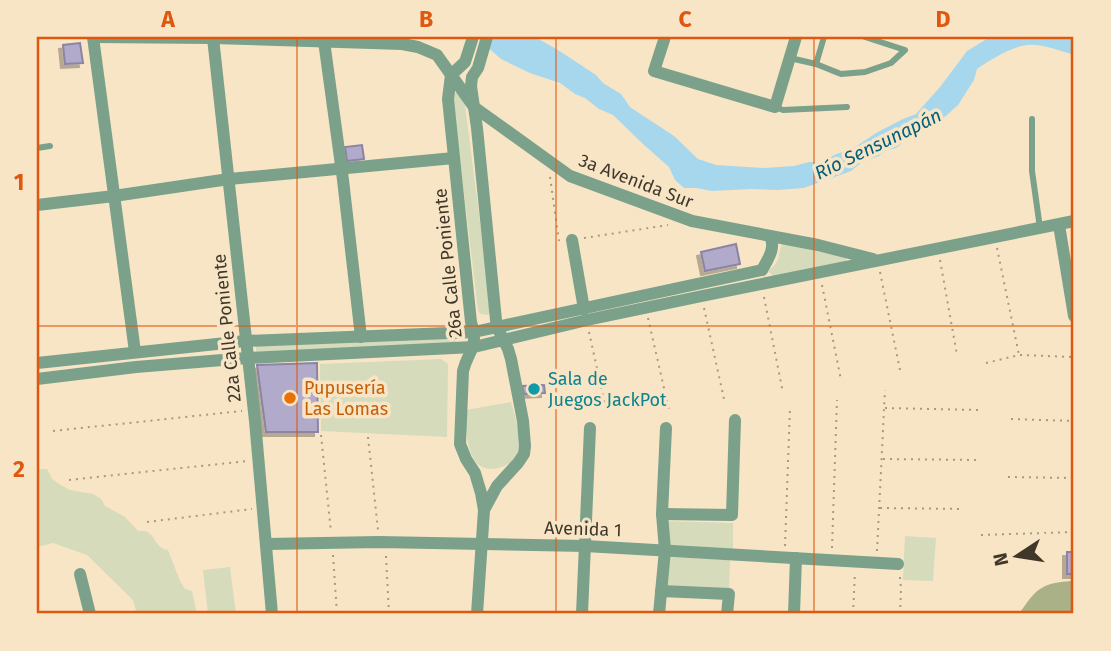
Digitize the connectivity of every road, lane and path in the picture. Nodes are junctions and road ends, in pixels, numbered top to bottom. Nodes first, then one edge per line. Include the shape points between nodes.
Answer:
1 (93, 37) edge
2 (473, 37) edge
3 (487, 37) edge
4 (665, 37) edge
5 (796, 37) edge
6 (824, 37) edge
7 (865, 37) edge
8 (213, 38) edge
9 (324, 41) junction
10 (790, 58) junction
11 (816, 64) junction
12 (451, 75) junction
13 (474, 107) junction
14 (775, 107) junction
15 (847, 107) dead end
16 (1032, 119) dead end
17 (50, 146) dead end
18 (37, 148) edge
19 (454, 158) junction
20 (547, 160) junction
21 (342, 168) junction
22 (229, 180) junction
23 (114, 197) junction
24 (37, 205) edge
25 (692, 221) junction
26 (1074, 221) edge
27 (1059, 225) junction
28 (1040, 228) junction
29 (770, 236) junction
30 (995, 237) junction
31 (565, 241) junction
32 (938, 248) junction
33 (878, 261) junction
34 (762, 270) junction
35 (819, 272) junction
36 (768, 284) junction
37 (702, 296) junction
38 (646, 308) junction
39 (585, 315) junction
40 (1074, 316) edge
41 (497, 327) junction
42 (474, 332) junction
43 (361, 337) junction
44 (503, 340) junction
45 (245, 341) junction
46 (474, 347) junction
47 (135, 352) junction
48 (957, 355) dead end
49 (1019, 355) junction
50 (1074, 357) edge
51 (247, 358) junction
52 (37, 363) edge
53 (986, 363) dead end
54 (900, 370) dead end
55 (37, 379) edge
56 (841, 380) dead end
57 (885, 390) dead end
58 (783, 393) dead end
59 (724, 400) dead end
60 (837, 400) dead end
61 (790, 407) dead end
62 (884, 408) junction
63 (254, 410) junction
64 (668, 410) dead end
65 (978, 410) dead end
66 (607, 414) dead end
67 (1012, 419) dead end
68 (735, 421) dead end
69 (1074, 421) edge
70 (590, 428) dead end
71 (666, 428) dead end
72 (53, 431) dead end
73 (321, 435) dead end
74 (368, 437) dead end
75 (882, 458) junction
76 (258, 459) junction
77 (980, 460) dead end
78 (513, 470) junction
79 (475, 473) junction
80 (1008, 477) dead end
81 (1074, 478) edge
82 (69, 480) dead end
83 (263, 507) junction
84 (879, 508) junction
85 (484, 509) junction
86 (964, 509) dead end
87 (662, 514) junction
88 (147, 522) dead end
89 (1074, 532) edge
90 (981, 535) dead end
91 (382, 542) junction
92 (332, 543) junction
93 (267, 544) junction
94 (481, 544) junction
95 (585, 546) junction
96 (665, 550) junction
97 (791, 558) junction
98 (831, 560) junction
99 (856, 561) junction
100 (877, 562) junction
101 (898, 564) joint
102 (80, 574) dead end
103 (661, 591) junction
104 (90, 614) edge
105 (272, 614) edge
106 (337, 614) edge
107 (390, 614) edge
108 (477, 614) edge
109 (582, 614) edge
110 (659, 614) edge
111 (727, 614) edge
112 (794, 614) edge
113 (853, 614) edge
114 (900, 614) edge

1 - 8 street, 3a Avenida Sur
1 - 23 street
2 - 12 street via 465,62
3 - 13 street, 26a Calle Poniente via 471,86
4 - 14 street via 654,71
5 - 10 street
6 - 11 lane
7 - 11 lane via 905,50 891,63 865,72 841,74
8 - 9 street, 3a Avenida Sur
8 - 22 street, 22a Calle Poniente
9 - 12 street, 3a Avenida Sur via 409,44 437,55
9 - 21 street
10 - 11 lane
10 - 14 street
12 - 13 street, 3a Avenida Sur
12 - 19 street, 26a Calle Poniente via 448,99
13 - 20 street, 3a Avenida Sur
13 - 41 street, 26a Calle Poniente
14 - 15 lane
16 - 28 lane via 1032,172
17 - 18 lane
19 - 21 street
19 - 42 street, 26a Calle Poniente
20 - 25 street, 3a Avenida Sur via 570,176
20 - 31 path
21 - 22 street
21 - 43 street
22 - 23 street
22 - 45 street, 22a Calle Poniente
23 - 24 street
23 - 47 street
25 - 29 street, 3a Avenida Sur
25 - 31 path
26 - 27 street
27 - 28 street
27 - 40 street
28 - 30 street
29 - 33 street, 3a Avenida Sur
29 - 34 street via 773,247
30 - 32 street
30 - 49 path
31 - 39 street
32 - 33 street
32 - 48 path
33 - 35 street
33 - 54 path
34 - 36 street
34 - 39 street
35 - 36 street
35 - 56 path
36 - 37 street
36 - 58 path
37 - 38 street
37 - 59 path
38 - 39 street
38 - 64 path
39 - 41 street
39 - 44 street
39 - 66 path
41 - 42 street
41 - 44 street, 26a Calle Poniente
42 - 43 street
42 - 46 street, 26a Calle Poniente
43 - 45 street
44 - 46 street
44 - 78 street, 26a Calle Poniente via 511,359 525,436 524,454
45 - 47 street
45 - 51 street, 22a Calle Poniente
46 - 51 street
46 - 79 street, 26a Calle Poniente via 463,371 459,430 460,444
47 - 52 street
49 - 50 path
49 - 53 path
51 - 55 street
51 - 63 street, 22a Calle Poniente
57 - 62 path
60 - 98 path
61 - 97 path
62 - 65 path
62 - 75 path
63 - 72 path
63 - 76 street, 22a Calle Poniente
67 - 69 path
68 - 87 street via 733,514
70 - 95 street
71 - 87 street
73 - 92 path
74 - 91 path
75 - 77 path
75 - 84 path
76 - 82 path
76 - 83 street, 22a Calle Poniente
78 - 79 street via 493,476
78 - 85 street, 26a Calle Poniente
79 - 85 street, 26a Calle Poniente
80 - 81 path
83 - 88 path
83 - 93 street, 22a Calle Poniente
84 - 86 path
84 - 100 path
85 - 94 street, 26a Calle Poniente
87 - 96 street
89 - 90 path
91 - 92 street, Avenida 1
91 - 94 street, Avenida 1
91 - 107 path
92 - 93 street, Avenida 1
92 - 106 path
93 - 105 street, 22a Calle Poniente
94 - 95 street, Avenida 1
94 - 108 street, 26a Calle Poniente
95 - 96 street, Avenida 1
95 - 109 street
96 - 97 street, Avenida 1
96 - 103 street
97 - 98 street, Avenida 1
97 - 112 street
98 - 99 street, Avenida 1
99 - 100 street, Avenida 1
99 - 113 path
100 - 101 street, Avenida 1
101 - 114 path
102 - 104 street
103 - 110 street
103 - 111 street via 729,594

